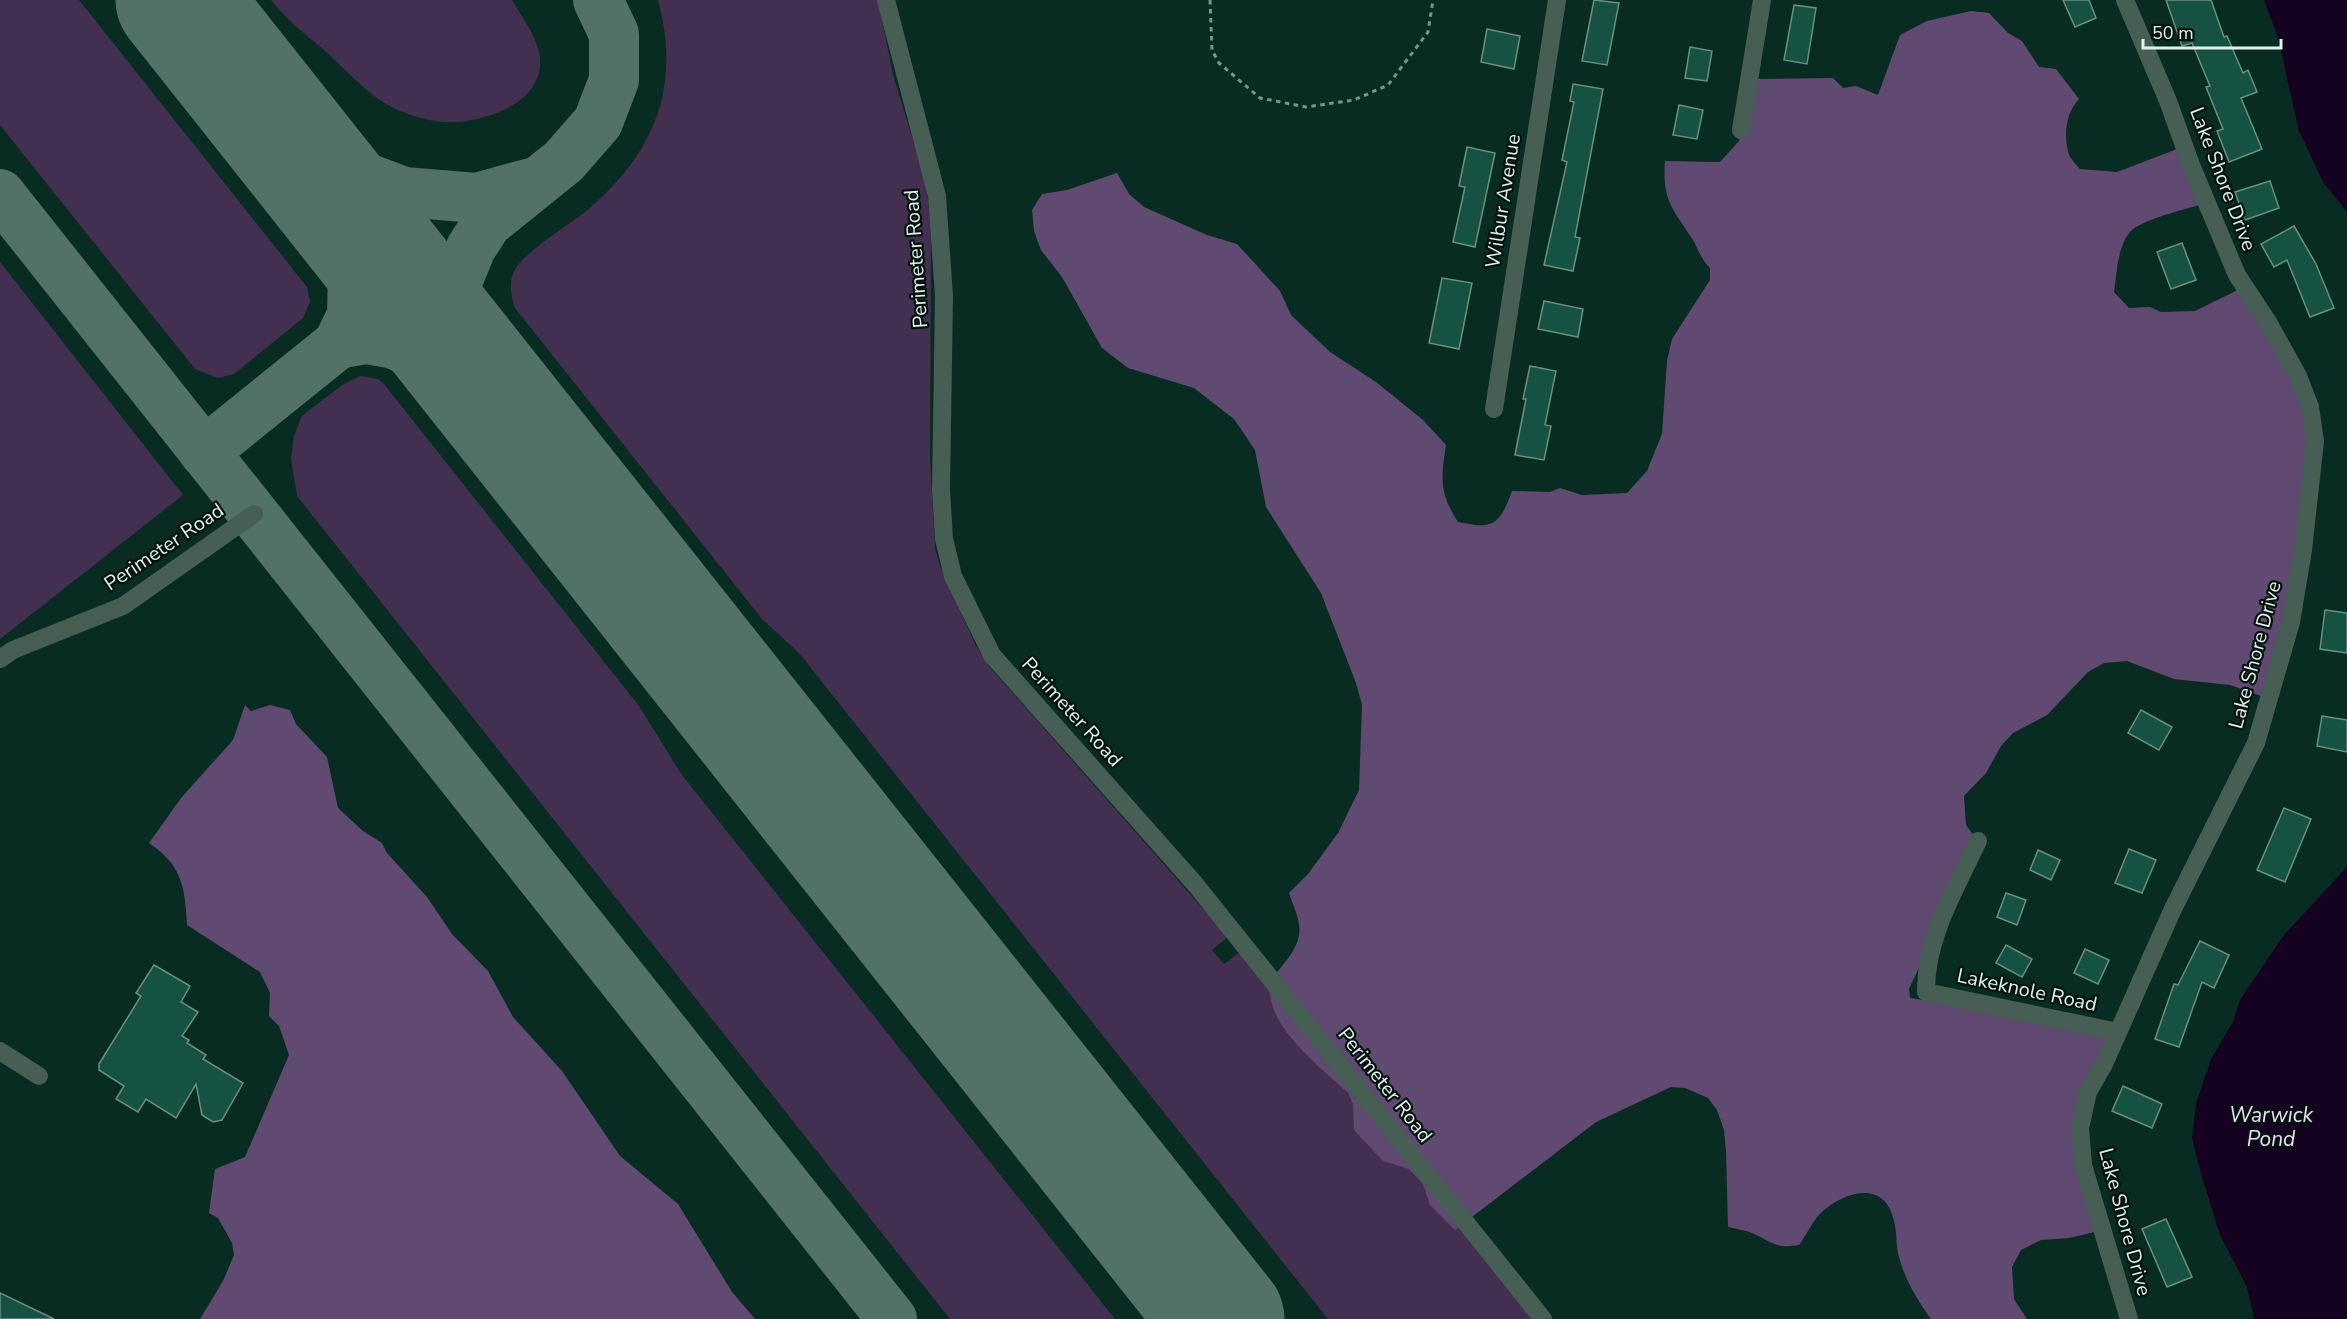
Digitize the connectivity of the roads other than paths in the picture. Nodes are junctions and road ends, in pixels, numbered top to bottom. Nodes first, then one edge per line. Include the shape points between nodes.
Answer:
1 (886, 0) edge
2 (1557, 0) edge
3 (1762, 0) edge
4 (2125, 0) edge
5 (1741, 130) dead end
6 (1494, 409) dead end
7 (254, 514) dead end
8 (0, 659) edge
9 (1978, 841) dead end
10 (2118, 1032) junction
11 (0, 1051) edge
12 (39, 1076) dead end
13 (1542, 1319) edge
14 (2129, 1319) edge

1 - 13 street, Perimeter Road via 938,196 944,296 944,539 953,576 973,619 992,655 1195,884
2 - 6 street, Wilbur Avenue
3 - 5 street
4 - 10 street, Lake Shore Drive via 2237,275 2298,376 2310,407 2315,441 2303,550 2290,622 2256,743 2172,911
7 - 8 street, Perimeter Road via 123,606 13,650
9 - 10 street, Lakeknole Road via 1942,921 1926,973 1926,992
10 - 14 street, Lake Shore Drive via 2088,1092 2080,1128 2083,1165
11 - 12 street

